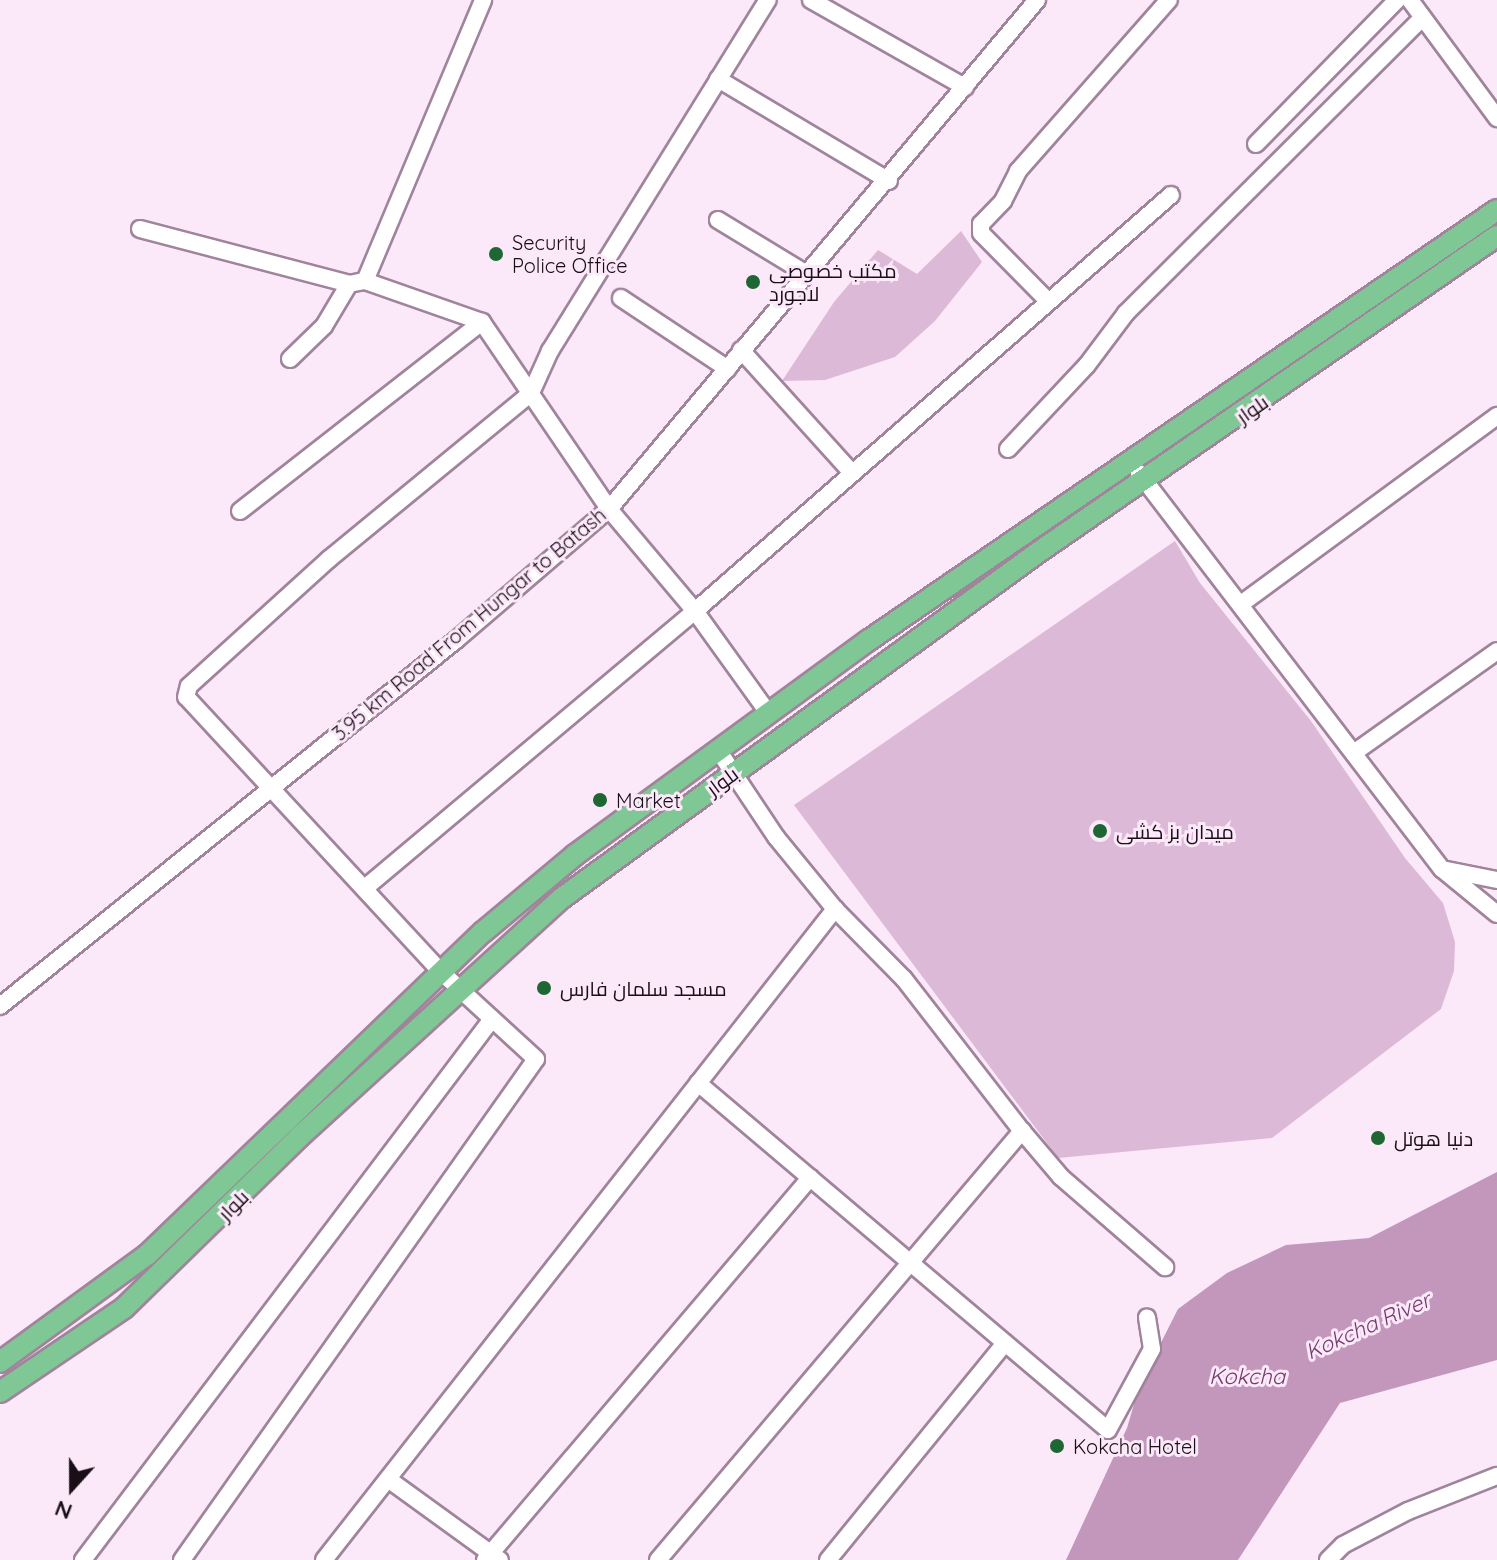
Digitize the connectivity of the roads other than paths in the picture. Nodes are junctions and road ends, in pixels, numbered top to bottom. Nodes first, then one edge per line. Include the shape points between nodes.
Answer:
1 (483, 0) edge
2 (768, 0) edge
3 (811, 0) edge
4 (1037, 0) edge
5 (1408, 0) edge
6 (1164, 2) edge
7 (1422, 18) junction
8 (718, 79) junction
9 (965, 87) junction
10 (1497, 118) edge
11 (1256, 144) dead end
12 (889, 181) junction
13 (1171, 195) dead end
14 (1497, 210) edge
15 (718, 220) dead end
16 (140, 229) dead end
17 (1497, 236) edge
18 (805, 273) junction
19 (357, 282) junction
20 (621, 298) dead end
21 (1048, 301) junction
22 (482, 322) junction
23 (741, 350) junction
24 (290, 359) dead end
25 (728, 369) junction
26 (531, 393) junction
27 (1497, 416) edge
28 (1008, 449) dead end
29 (1130, 460) junction
30 (852, 473) junction
31 (1146, 482) junction
32 (609, 509) junction
33 (240, 511) dead end
34 (1241, 604) junction
35 (695, 611) junction
36 (1497, 651) edge
37 (769, 714) junction
38 (718, 750) junction
39 (1355, 752) junction
40 (733, 773) junction
41 (269, 786) junction
42 (1442, 869) junction
43 (1497, 880) edge
44 (365, 888) junction
45 (835, 909) junction
46 (1497, 914) edge
47 (442, 973) junction
48 (460, 990) junction
49 (0, 1006) edge
50 (492, 1019) junction
51 (698, 1083) junction
52 (1022, 1131) junction
53 (810, 1178) junction
54 (912, 1264) junction
55 (1165, 1267) dead end
56 (1147, 1317) dead end
57 (1005, 1343) junction
58 (0, 1362) edge
59 (0, 1392) edge
60 (1497, 1476) edge
61 (388, 1479) junction
62 (492, 1558) edge
63 (83, 1560) edge
64 (182, 1560) edge
65 (324, 1560) edge
66 (658, 1560) edge
67 (828, 1560) edge
68 (1328, 1560) edge

1 - 19 street
2 - 8 street
3 - 9 street
4 - 9 street, 3.95 km Road From Hungar to Batash
5 - 7 street
5 - 11 street
6 - 21 street via 1018,171 1003,201 981,224 981,233
7 - 10 street
7 - 28 street via 1126,313 1087,365
8 - 12 street
8 - 26 street via 625,238 550,351
9 - 12 street, 3.95 km Road From Hungar to Batash
12 - 18 street, 3.95 km Road From Hungar to Batash
13 - 21 street
14 - 29 main road, بلوار
15 - 18 street
16 - 19 street
17 - 31 main road, بلوار
18 - 23 street, 3.95 km Road From Hungar to Batash
19 - 22 street
19 - 24 street
20 - 25 street
21 - 30 street
22 - 26 street
22 - 33 street
23 - 25 street, 3.95 km Road From Hungar to Batash
23 - 30 street
25 - 32 street, 3.95 km Road From Hungar to Batash
26 - 32 street
26 - 41 street via 329,559 189,686 186,697
27 - 34 street
29 - 31 street
29 - 37 main road, بلوار
30 - 35 street
31 - 34 street
31 - 40 main road, بلوار via 1040,551
32 - 35 street
32 - 41 street, 3.95 km Road From Hungar to Batash via 456,640
34 - 39 street
35 - 37 street
35 - 44 street
36 - 39 street
37 - 38 main road, بلوار
38 - 40 street
38 - 47 main road, بلوار via 575,855
39 - 42 street
40 - 45 street via 748,801
40 - 48 main road, بلوار via 562,898
41 - 44 street
41 - 49 street, 3.95 km Road From Hungar to Batash
42 - 43 street
42 - 46 street
44 - 47 street
45 - 51 street
45 - 52 street via 904,979
47 - 48 street
47 - 58 main road, بلوار via 147,1255
48 - 50 street
48 - 59 main road, بلوار via 124,1308
50 - 63 street
50 - 64 street via 536,1059
51 - 53 street
51 - 61 street
52 - 54 street
52 - 55 street via 1061,1177
53 - 54 street
53 - 62 street
54 - 57 street
54 - 66 street
56 - 57 street via 1152,1349 1108,1430
57 - 67 street
60 - 68 street via 1408,1511 1343,1545
61 - 62 street
61 - 65 street

